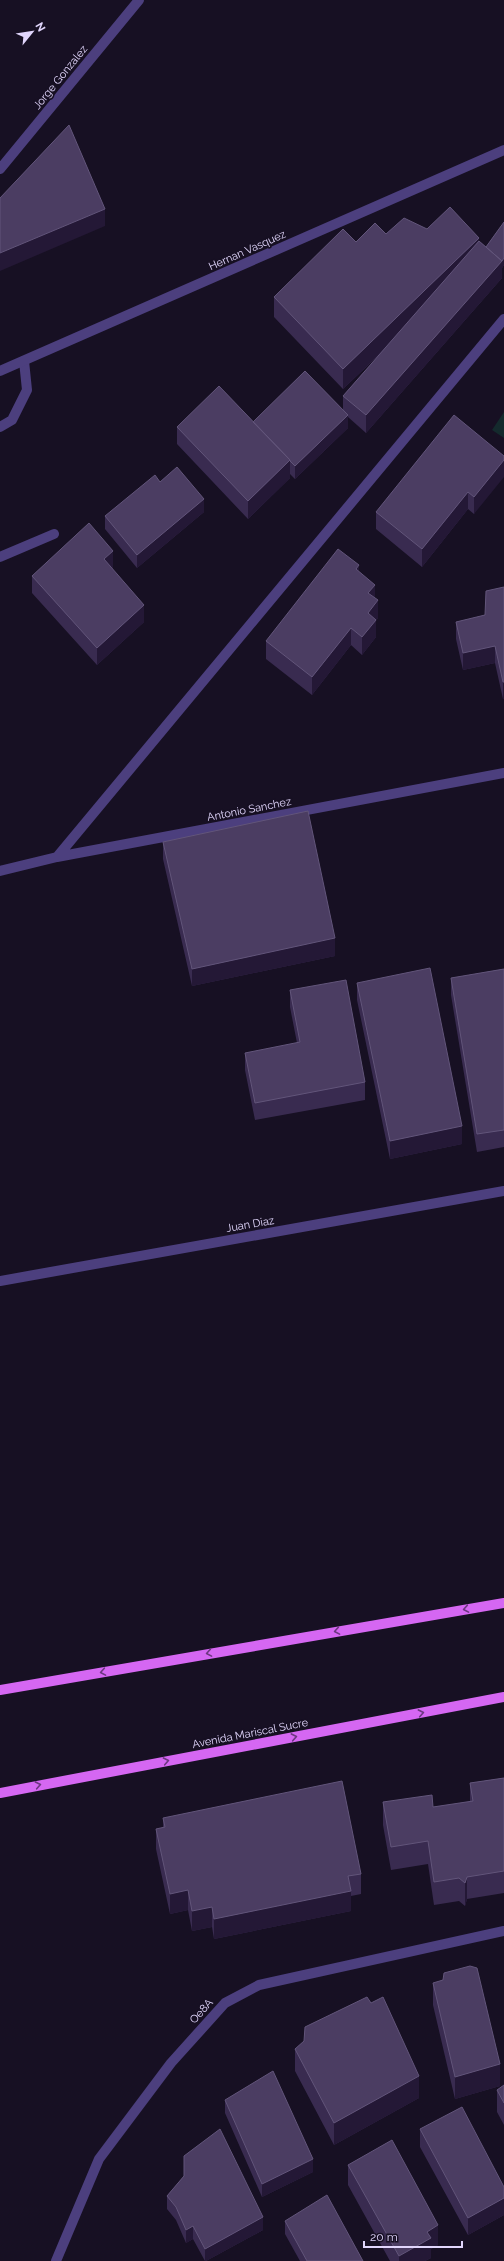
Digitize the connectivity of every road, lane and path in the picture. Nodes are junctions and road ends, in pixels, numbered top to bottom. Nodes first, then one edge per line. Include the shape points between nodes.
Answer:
1 (139, 0) edge
2 (504, 150) edge
3 (0, 169) edge
4 (504, 319) edge
5 (24, 361) junction
6 (0, 371) edge
7 (0, 427) edge
8 (54, 534) dead end
9 (0, 557) edge
10 (504, 774) edge
11 (57, 857) junction
12 (0, 871) edge
13 (504, 1191) edge
14 (0, 1281) edge
15 (504, 1603) edge
16 (0, 1690) edge
17 (504, 1697) edge
18 (0, 1793) edge
19 (504, 1932) edge
20 (56, 2260) edge

1 - 3 street, Jorge Gonzalez
2 - 5 street, Hernan Vasquez
4 - 11 street
5 - 6 street, Hernan Vasquez
5 - 7 street via 27,390 12,420
8 - 9 street
10 - 11 street, Antonio Sanchez
11 - 12 street, Antonio Sanchez
13 - 14 street, Juan Diaz
15 -> 16 main road
18 -> 17 main road, Avenida Mariscal Sucre
19 - 20 street, Oe8A via 259,1985 225,2003 171,2063 99,2159

